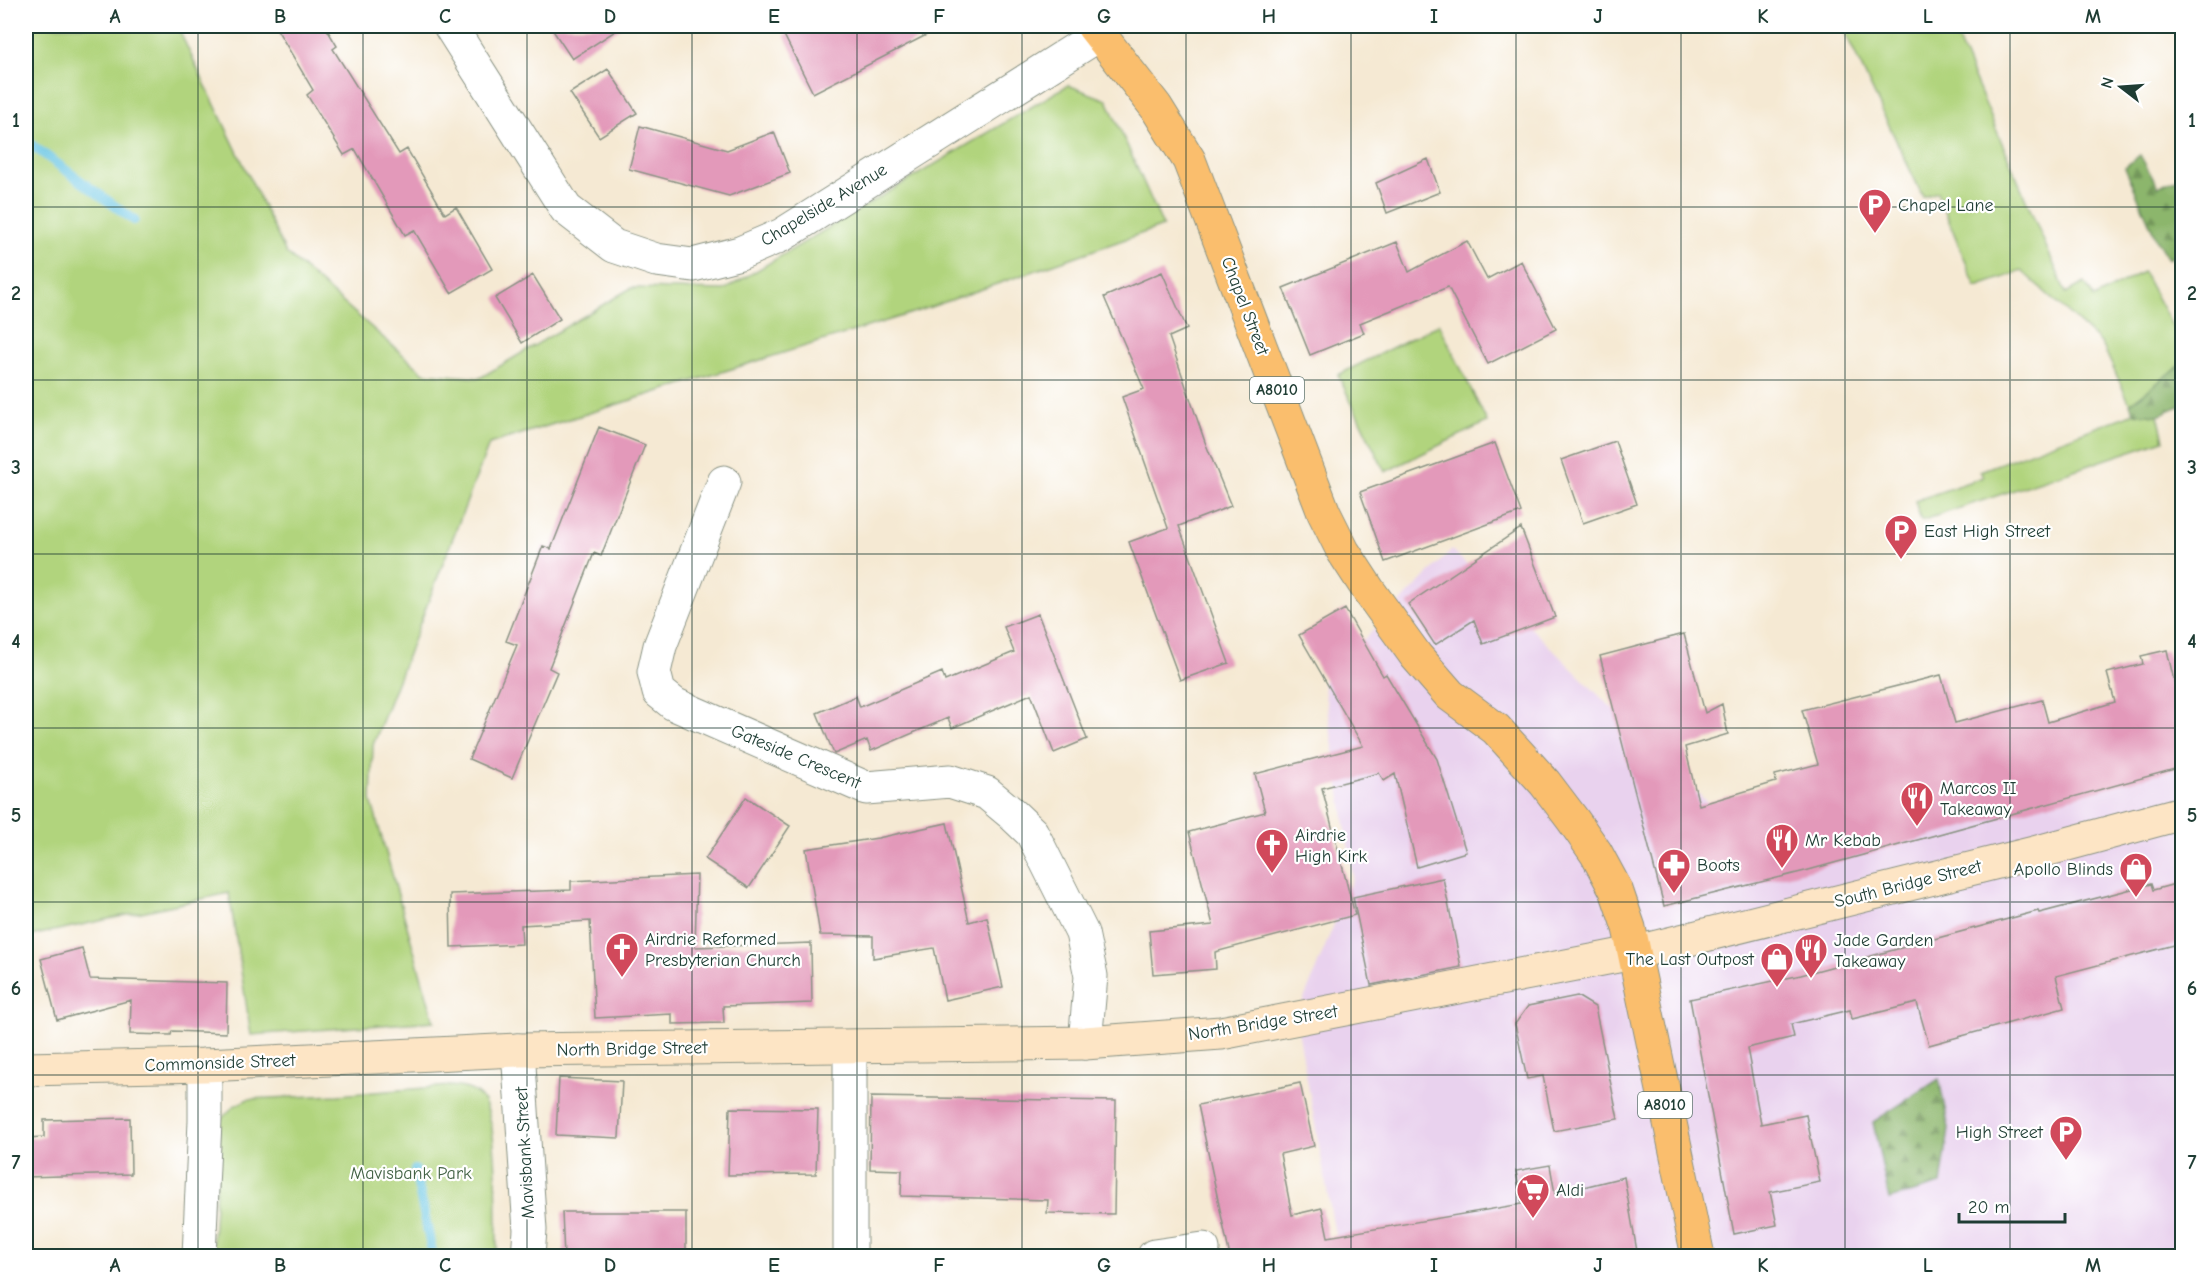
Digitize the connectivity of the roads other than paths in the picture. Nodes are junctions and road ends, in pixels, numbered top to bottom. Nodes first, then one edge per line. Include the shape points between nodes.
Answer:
1 (450, 26) edge
2 (1096, 29) edge
3 (724, 482) dead end
4 (2182, 813) edge
5 (1634, 953) junction
6 (1085, 1042) junction
7 (850, 1047) junction
8 (518, 1050) junction
9 (414, 1054) joint
10 (205, 1065) junction
11 (26, 1069) edge
12 (1203, 1249) dead end
13 (199, 1257) edge
14 (528, 1257) edge
15 (850, 1257) edge
16 (1154, 1257) edge
17 (1698, 1257) edge

1 - 2 street, Chapelside Avenue via 566,209 614,246 656,260 693,265 740,253 782,235
2 - 5 main road, Chapel Street / A8010 via 1156,107 1189,160 1324,513 1343,551 1423,664 1450,695 1496,729 1545,783 1596,853 1616,890
3 - 6 street, Gateside Crescent via 660,646 654,672 659,692 674,704 866,788 950,781 987,793 1032,833 1082,933 1091,976
4 - 5 main road, South Bridge Street
5 - 6 main road, North Bridge Street via 1221,1033
5 - 17 main road, A8010
6 - 7 main road, North Bridge Street
7 - 8 main road, North Bridge Street
7 - 15 street
8 - 9 main road, North Bridge Street
8 - 14 street, Mavisbank Street via 530,1230
9 - 10 main road, Commonside Street
10 - 11 main road, Commonside Street
10 - 13 street
12 - 16 street

